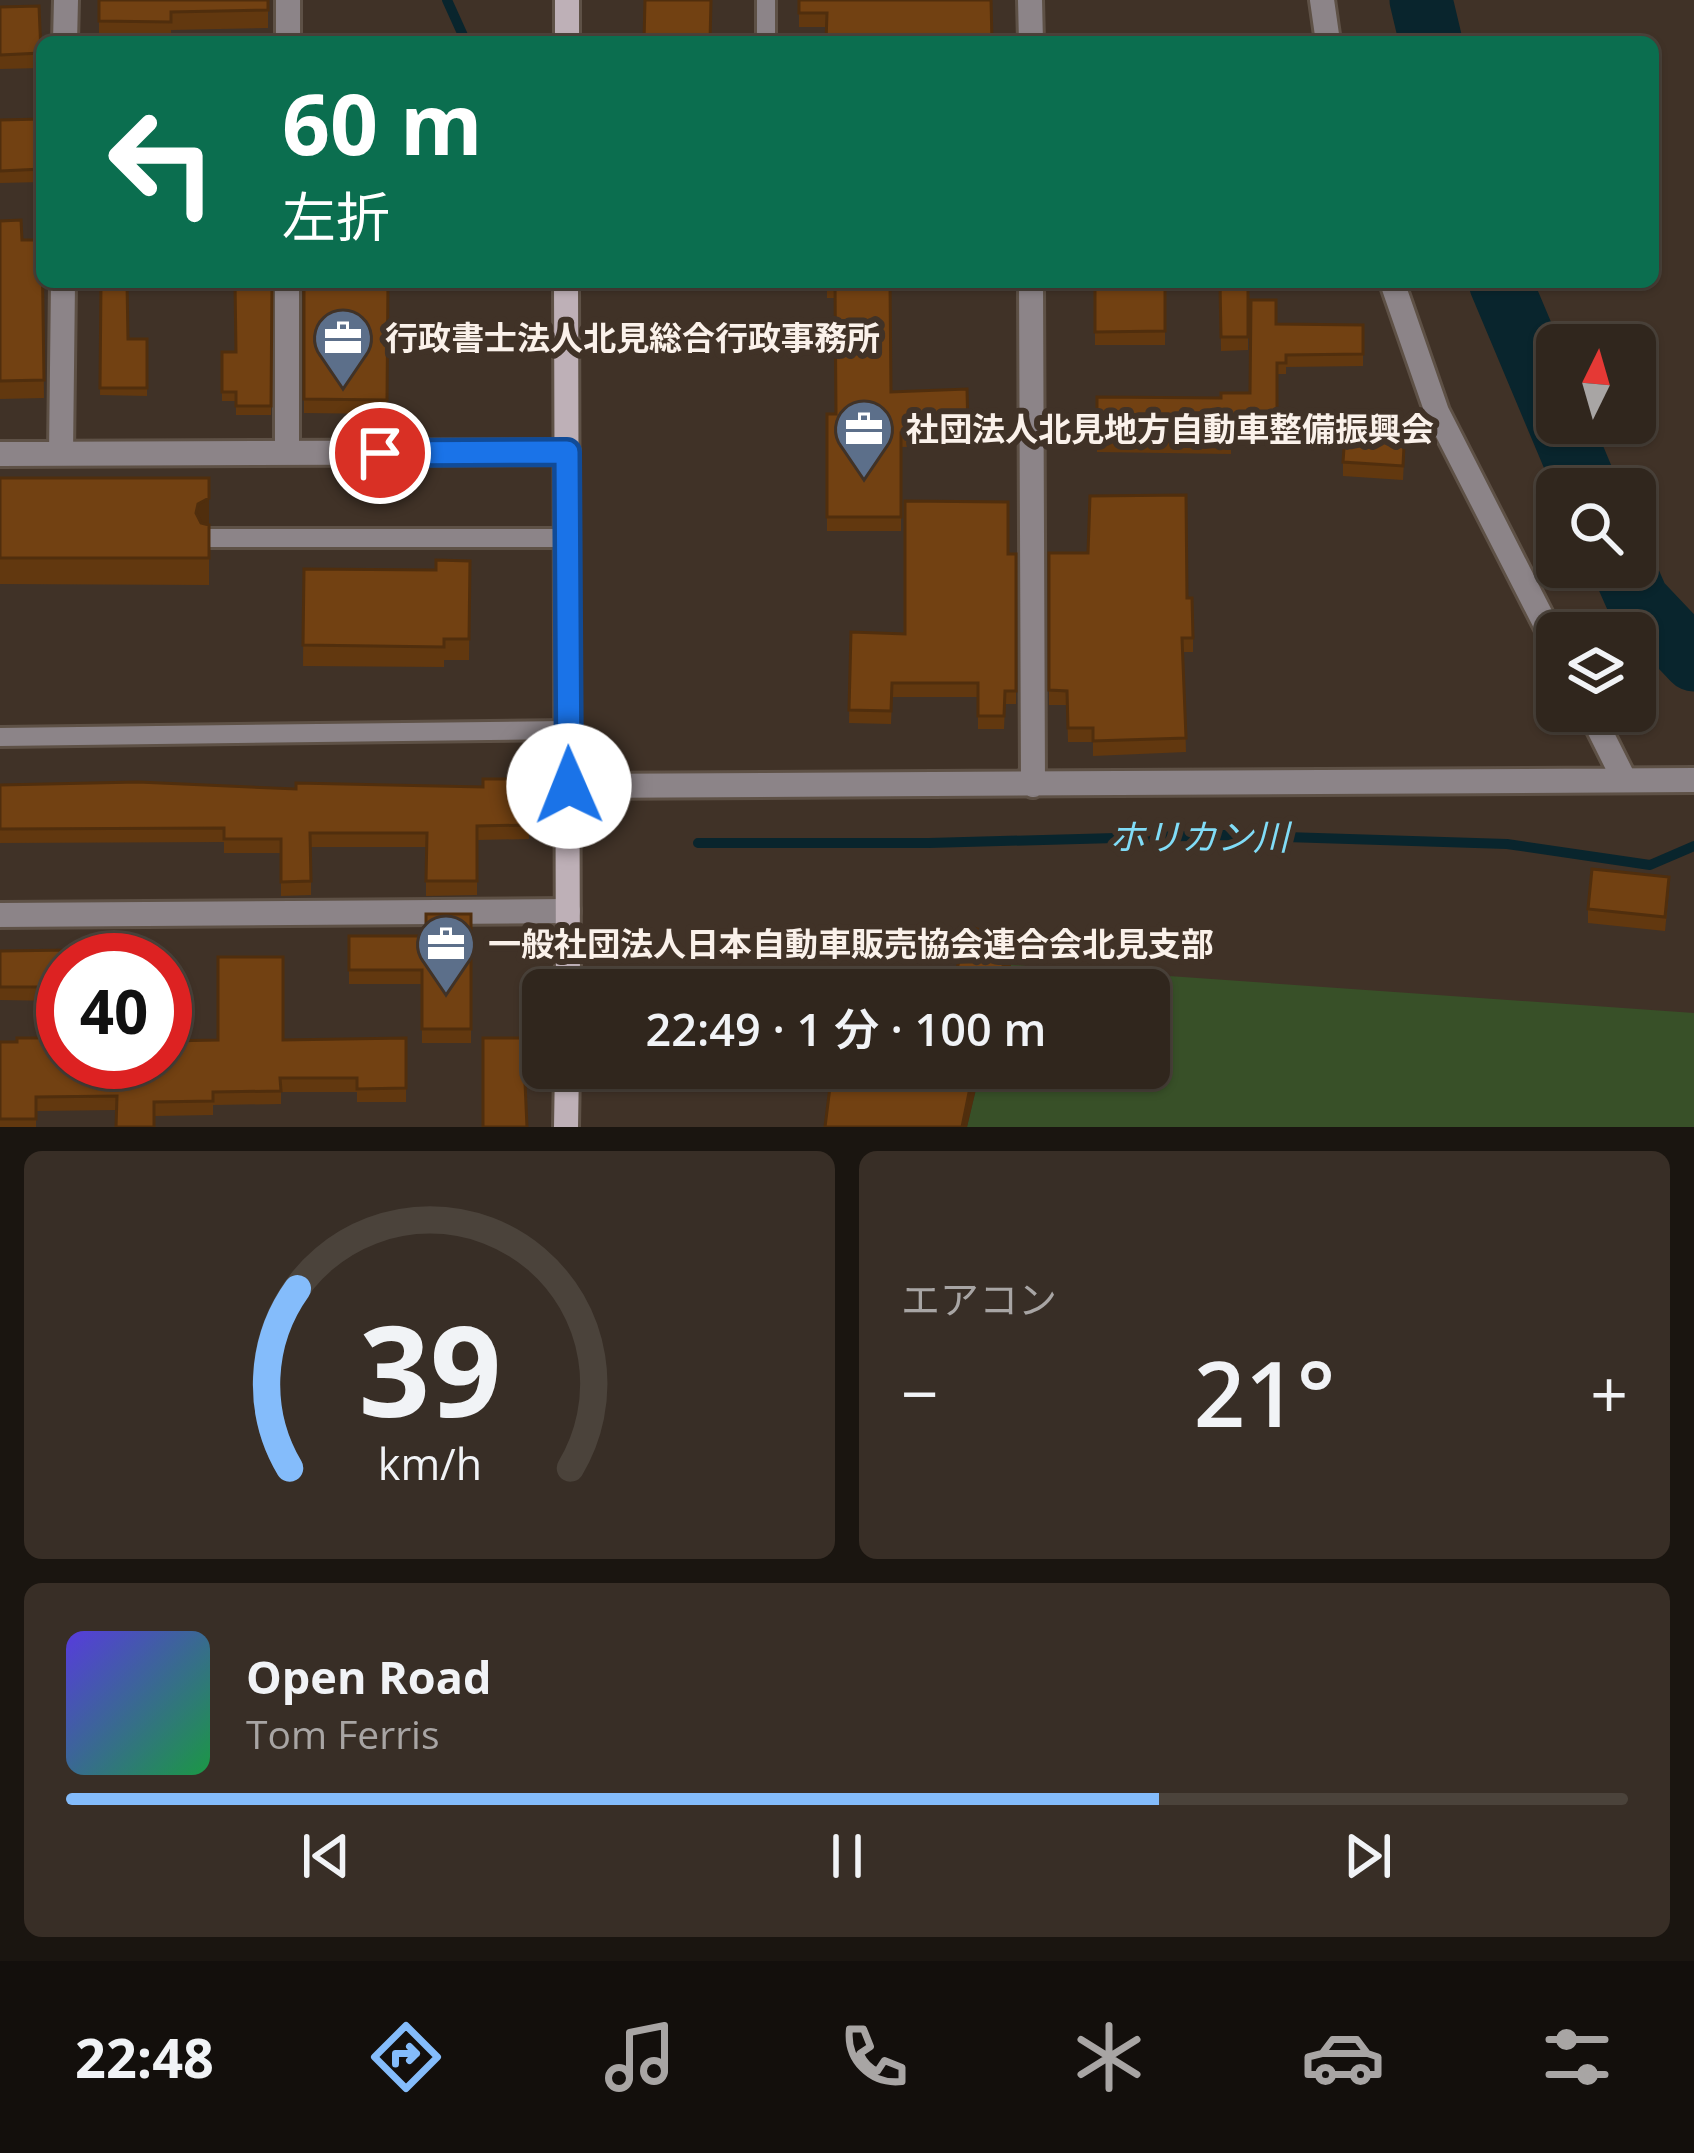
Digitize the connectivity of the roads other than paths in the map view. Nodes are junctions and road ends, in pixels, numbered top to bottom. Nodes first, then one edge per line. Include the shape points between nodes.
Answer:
1 (66, 0) edge
2 (288, 0) edge
3 (567, 0) edge
4 (766, 0) edge
5 (1030, 0) edge
6 (1322, 0) edge
7 (65, 36) edge
8 (288, 36) edge
9 (567, 36) edge
10 (766, 36) edge
11 (1030, 36) edge
12 (1327, 36) edge
13 (63, 288) edge
14 (287, 288) edge
15 (566, 288) edge
16 (1031, 288) edge
17 (1394, 288) edge
18 (567, 452) junction
19 (287, 453) junction
20 (0, 454) edge
21 (61, 454) junction
22 (209, 538) edge
23 (567, 538) junction
24 (1539, 612) edge
25 (568, 730) junction
26 (1600, 732) edge
27 (0, 736) edge
28 (1624, 779) junction
29 (1694, 780) edge
30 (1033, 785) junction
31 (569, 786) junction
32 (568, 911) junction
33 (0, 915) edge
34 (568, 969) edge
35 (567, 1089) edge
36 (566, 1127) edge

1 - 7 street
2 - 8 street
3 - 9 street
4 - 10 lane
5 - 11 street
6 - 12 street
13 - 21 street
14 - 19 street
15 - 18 street
16 - 30 street
17 - 24 street via 1438,412
18 - 19 street
18 - 23 street
19 - 21 street
20 - 21 street
22 - 23 lane
23 - 25 street
25 - 27 lane
25 - 31 street
26 - 28 street
28 - 29 street
28 - 30 street
30 - 31 street
31 - 32 street
32 - 33 street
32 - 34 street
35 - 36 street

